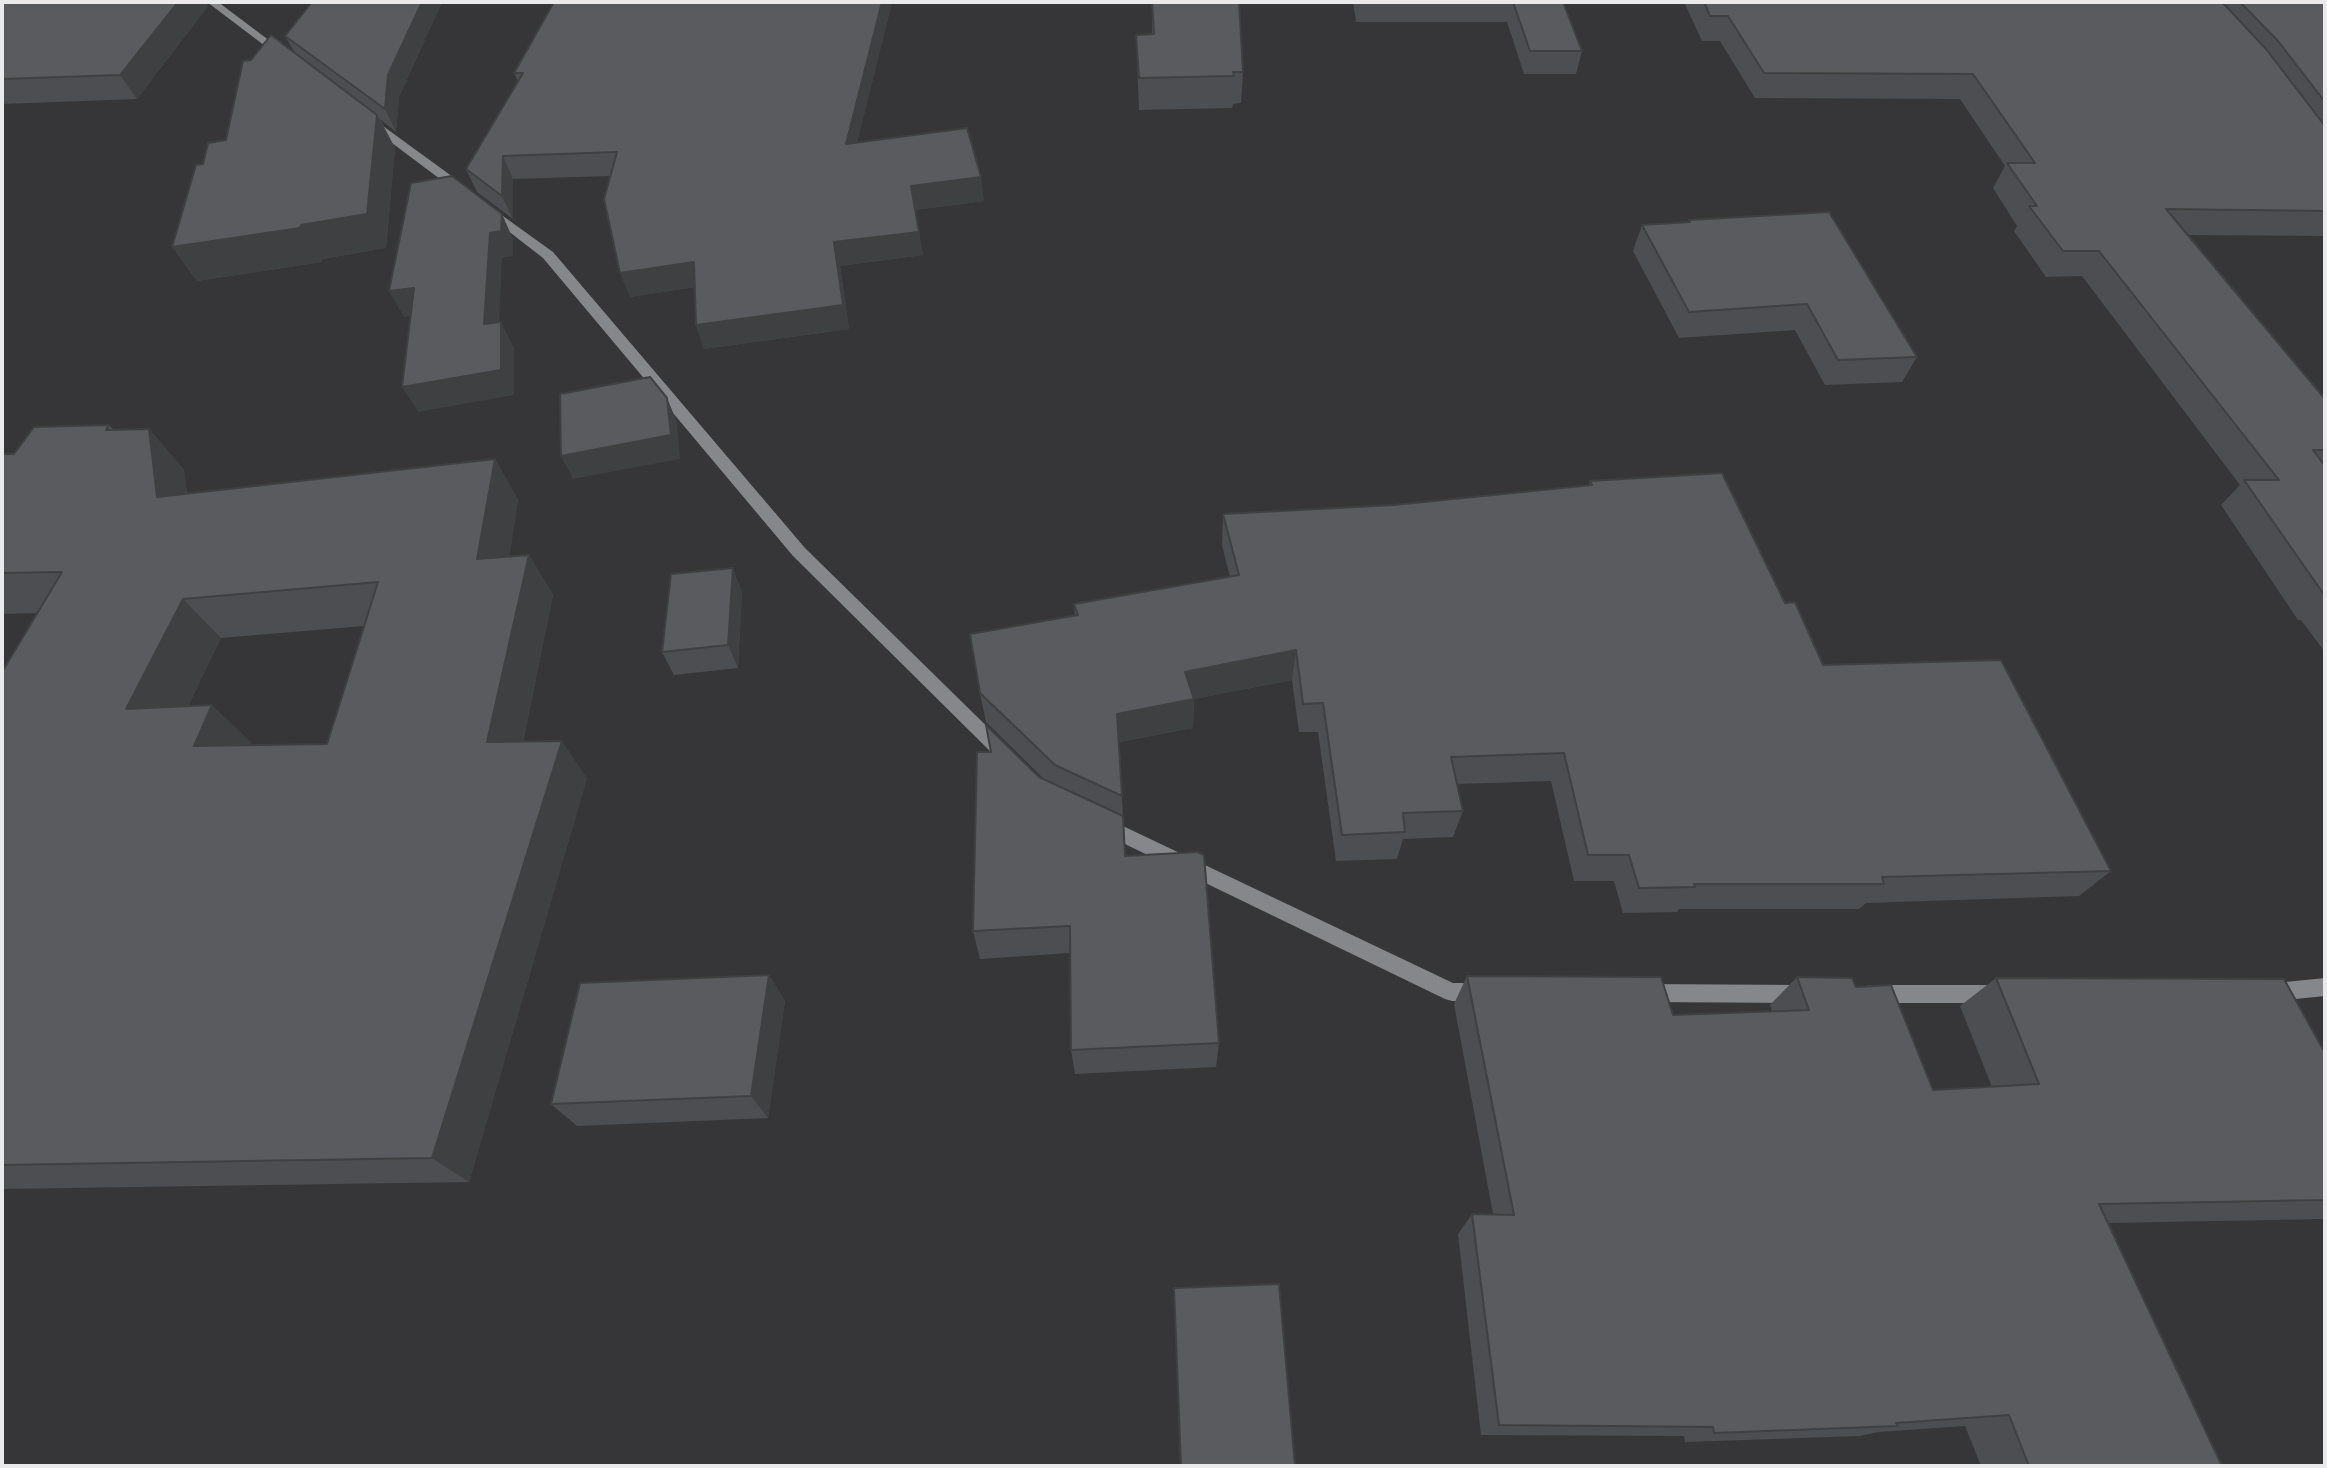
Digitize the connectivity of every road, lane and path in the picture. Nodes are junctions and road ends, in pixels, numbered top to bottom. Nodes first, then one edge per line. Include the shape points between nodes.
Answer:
1 (212, 2) edge
2 (299, 67) edge
3 (353, 108) edge
4 (1022, 771) edge
5 (1088, 818) edge
6 (2325, 987) edge
7 (1493, 992) edge
8 (1631, 993) edge
9 (1824, 994) edge
10 (1851, 994) edge
11 (2017, 994) edge
12 (2250, 994) edge

1 - 2 street
3 - 4 street via 548,255 799,552
5 - 7 street via 1452,992
6 - 12 street
8 - 9 street
10 - 11 street

